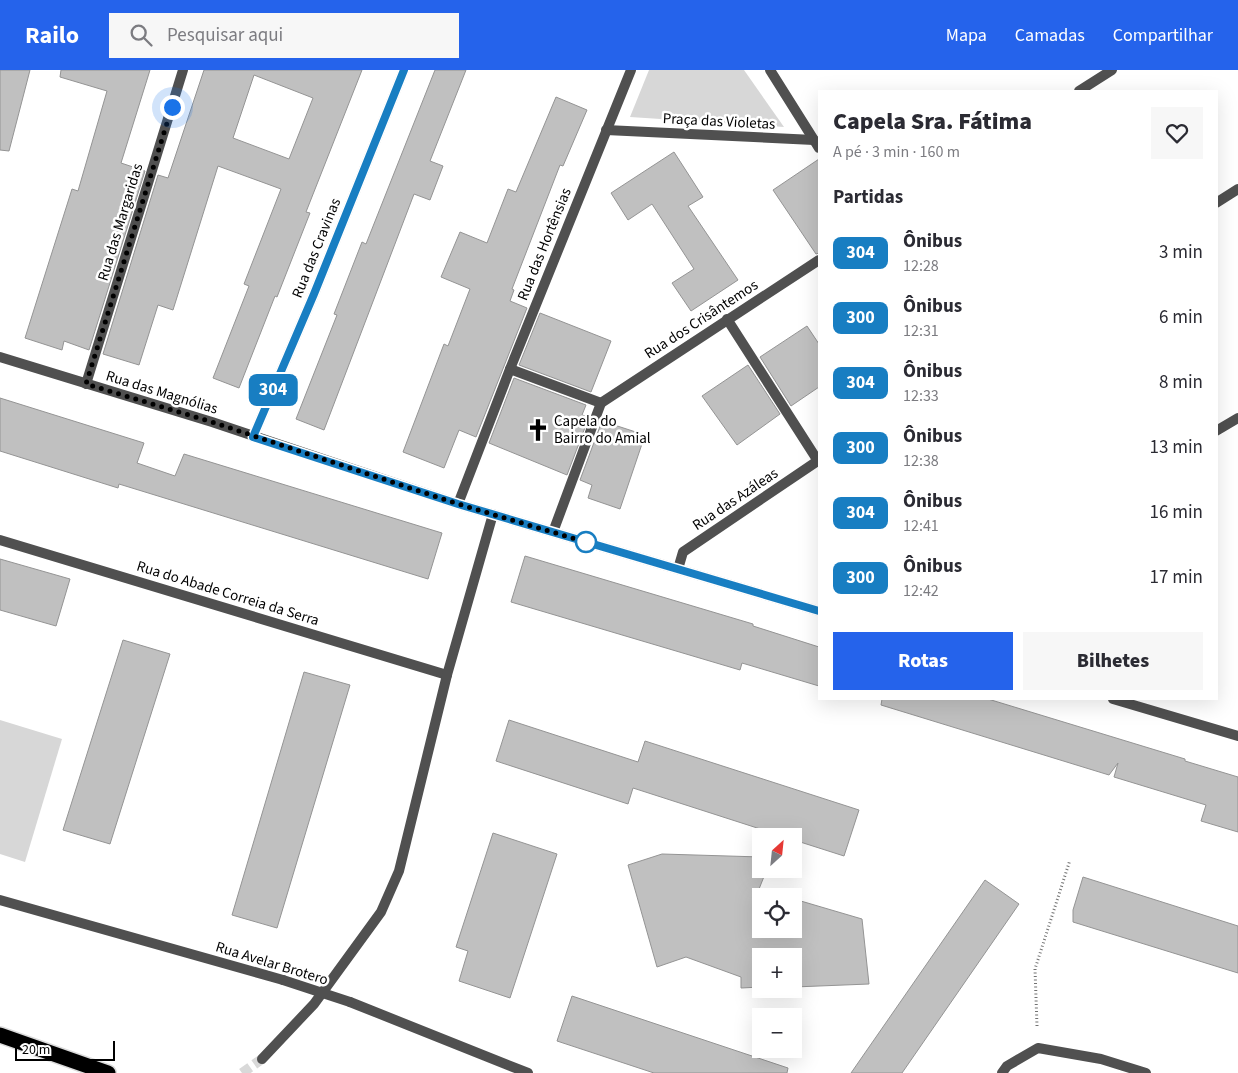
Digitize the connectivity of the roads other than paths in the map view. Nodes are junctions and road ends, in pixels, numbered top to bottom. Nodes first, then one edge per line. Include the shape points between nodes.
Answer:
1 (183, 70) edge
2 (404, 70) edge
3 (631, 70) edge
4 (770, 70) edge
5 (1112, 70) edge
6 (1081, 90) edge
7 (606, 130) junction
8 (816, 144) edge
9 (1238, 189) edge
10 (1218, 202) edge
11 (818, 261) edge
12 (727, 319) junction
13 (0, 357) edge
14 (510, 369) junction
15 (86, 384) junction
16 (601, 404) junction
17 (1238, 418) edge
18 (1218, 430) edge
19 (253, 437) junction
20 (818, 461) edge
21 (458, 504) junction
22 (493, 514) junction
23 (553, 532) junction
24 (0, 540) edge
25 (678, 569) junction
26 (818, 611) edge
27 (447, 675) junction
28 (1116, 700) edge
29 (1238, 736) edge
30 (0, 900) edge
31 (0, 1035) edge
32 (262, 1058) tunnel mouth
33 (108, 1073) edge
34 (528, 1073) edge
35 (1002, 1073) edge
36 (1146, 1073) edge

1 - 15 street, Rua das Margaridas
2 - 19 street, Rua das Cravinas
3 - 7 street
4 - 8 street, Praça das Violetas
5 - 6 street
7 - 8 street, Praça das Violetas
7 - 14 street, Rua das Hortênsias
9 - 10 street
11 - 12 street, Rua dos Crisântemos
12 - 16 street, Rua dos Crisântemos
12 - 20 street
13 - 15 street, Rua das Magnólias
14 - 16 street
14 - 21 street, Rua das Hortênsias
15 - 19 street, Rua das Magnólias
16 - 23 street
17 - 18 street
19 - 21 street, Rua das Magnólias
20 - 25 street, Rua das Azáleas via 683,552
21 - 22 street, Rua das Magnólias
22 - 23 street, Rua das Magnólias
22 - 27 street
23 - 25 street, Rua das Magnólias
24 - 27 street, Rua do Abade Correia da Serra
25 - 26 street, Rua das Magnólias
27 - 32 street via 399,871 382,912 314,1004
28 - 29 street
30 - 34 street, Rua Avelar Brotero, bridge via 283,980 350,1002
31 - 33 highway
35 - 36 street via 1007,1066 1038,1048 1101,1059

